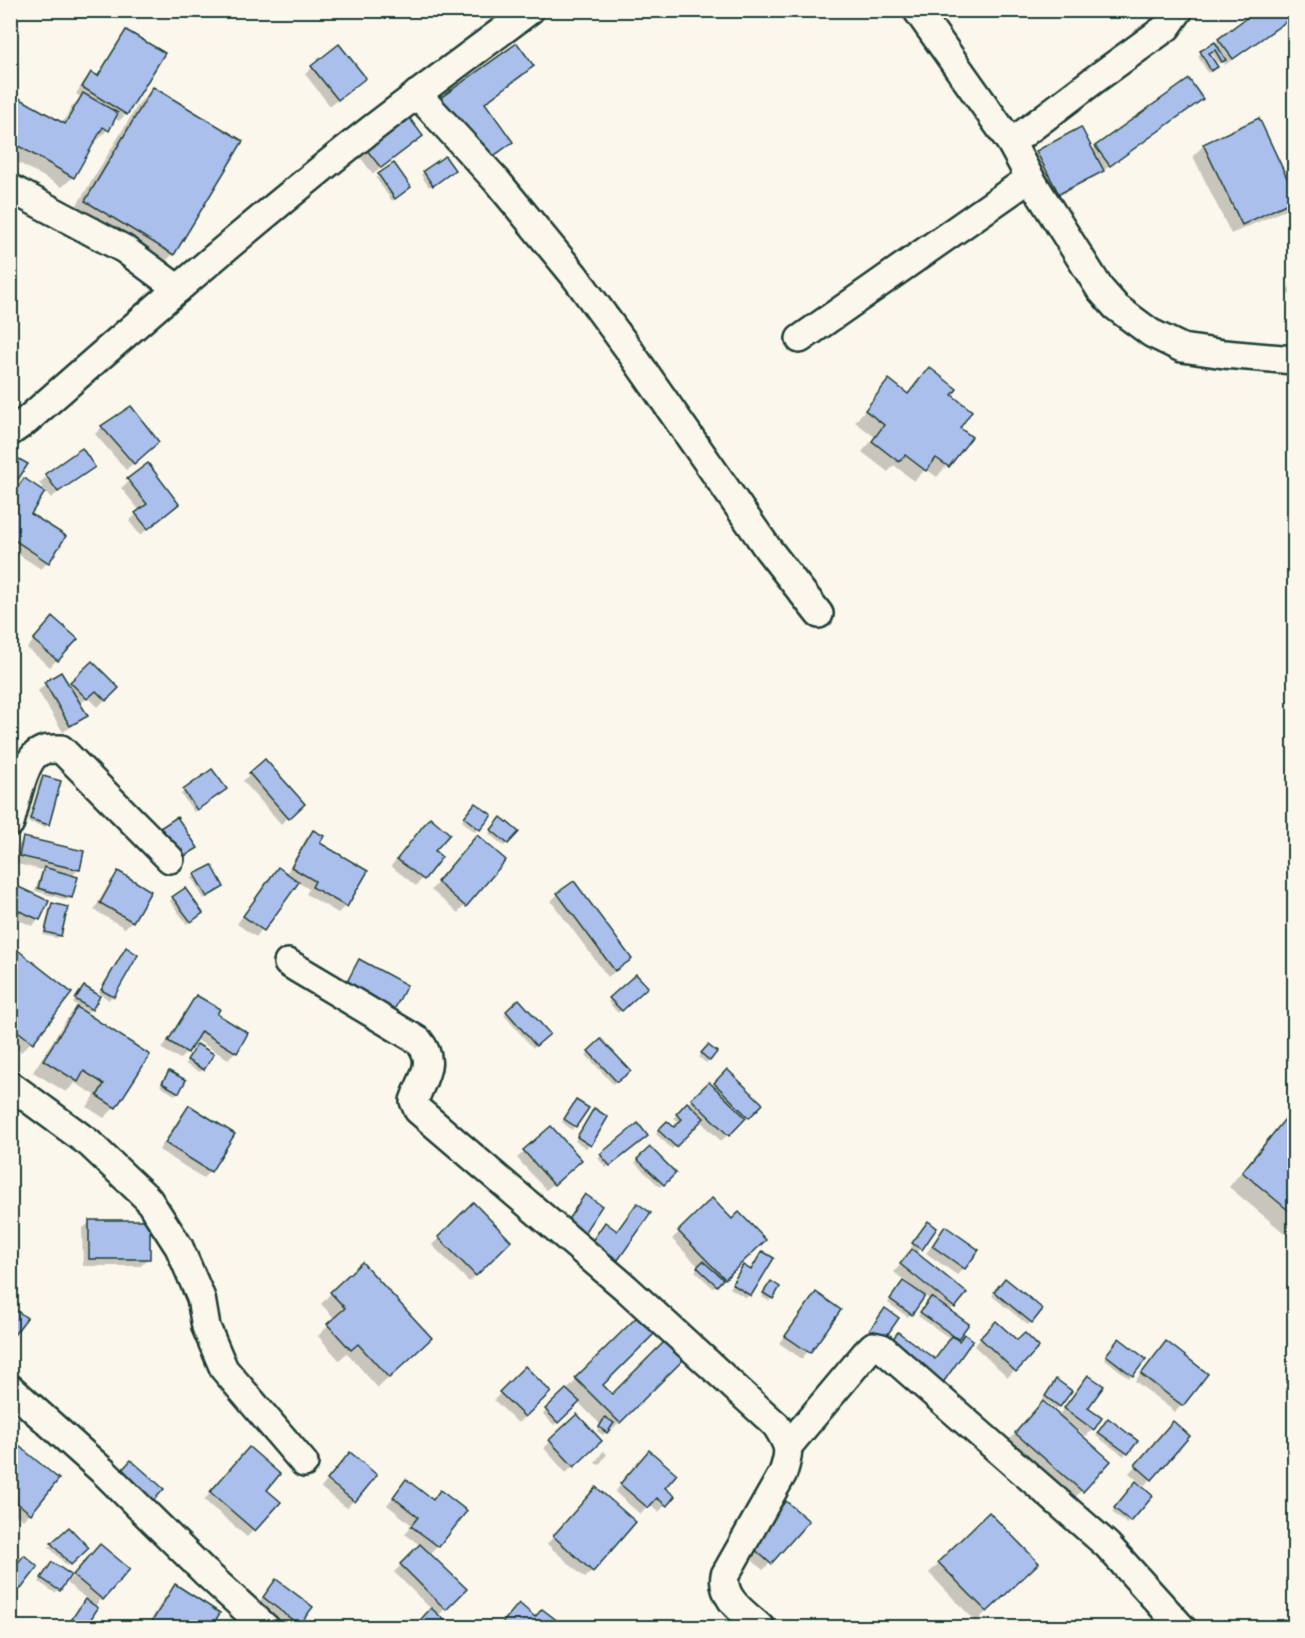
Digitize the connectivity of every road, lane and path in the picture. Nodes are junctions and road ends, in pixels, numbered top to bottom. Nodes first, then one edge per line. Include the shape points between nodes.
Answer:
1 (530, 10) edge
2 (917, 10) edge
3 (1179, 10) edge
4 (417, 94) junction
5 (1011, 143) junction
6 (1030, 178) junction
7 (10, 188) edge
8 (178, 289) junction
9 (800, 339) dead end
10 (1294, 360) edge
11 (10, 432) edge
12 (819, 614) dead end
13 (10, 823) edge
14 (170, 859) dead end
15 (288, 963) dead end
16 (10, 1085) edge
17 (10, 1388) edge
18 (789, 1445) junction
19 (304, 1463) dead end
20 (266, 1628) edge
21 (761, 1628) edge
22 (1182, 1628) edge

1 - 4 street
2 - 5 street
3 - 5 street via 1167,27
4 - 8 street
4 - 12 street via 496,180 574,275 768,549
5 - 6 street
6 - 9 street
6 - 10 street via 1100,289 1116,307 1151,333 1191,350
7 - 8 street via 124,249
8 - 11 street
13 - 14 street via 27,766 36,753 61,749
15 - 18 street via 419,1041 427,1051 428,1067 414,1101 418,1110 635,1296 776,1425
16 - 19 street via 89,1143 148,1199 179,1247 224,1369
17 - 20 street
18 - 21 street via 783,1473 724,1581 731,1600
18 - 22 street via 866,1353 873,1346 882,1348 1107,1545

